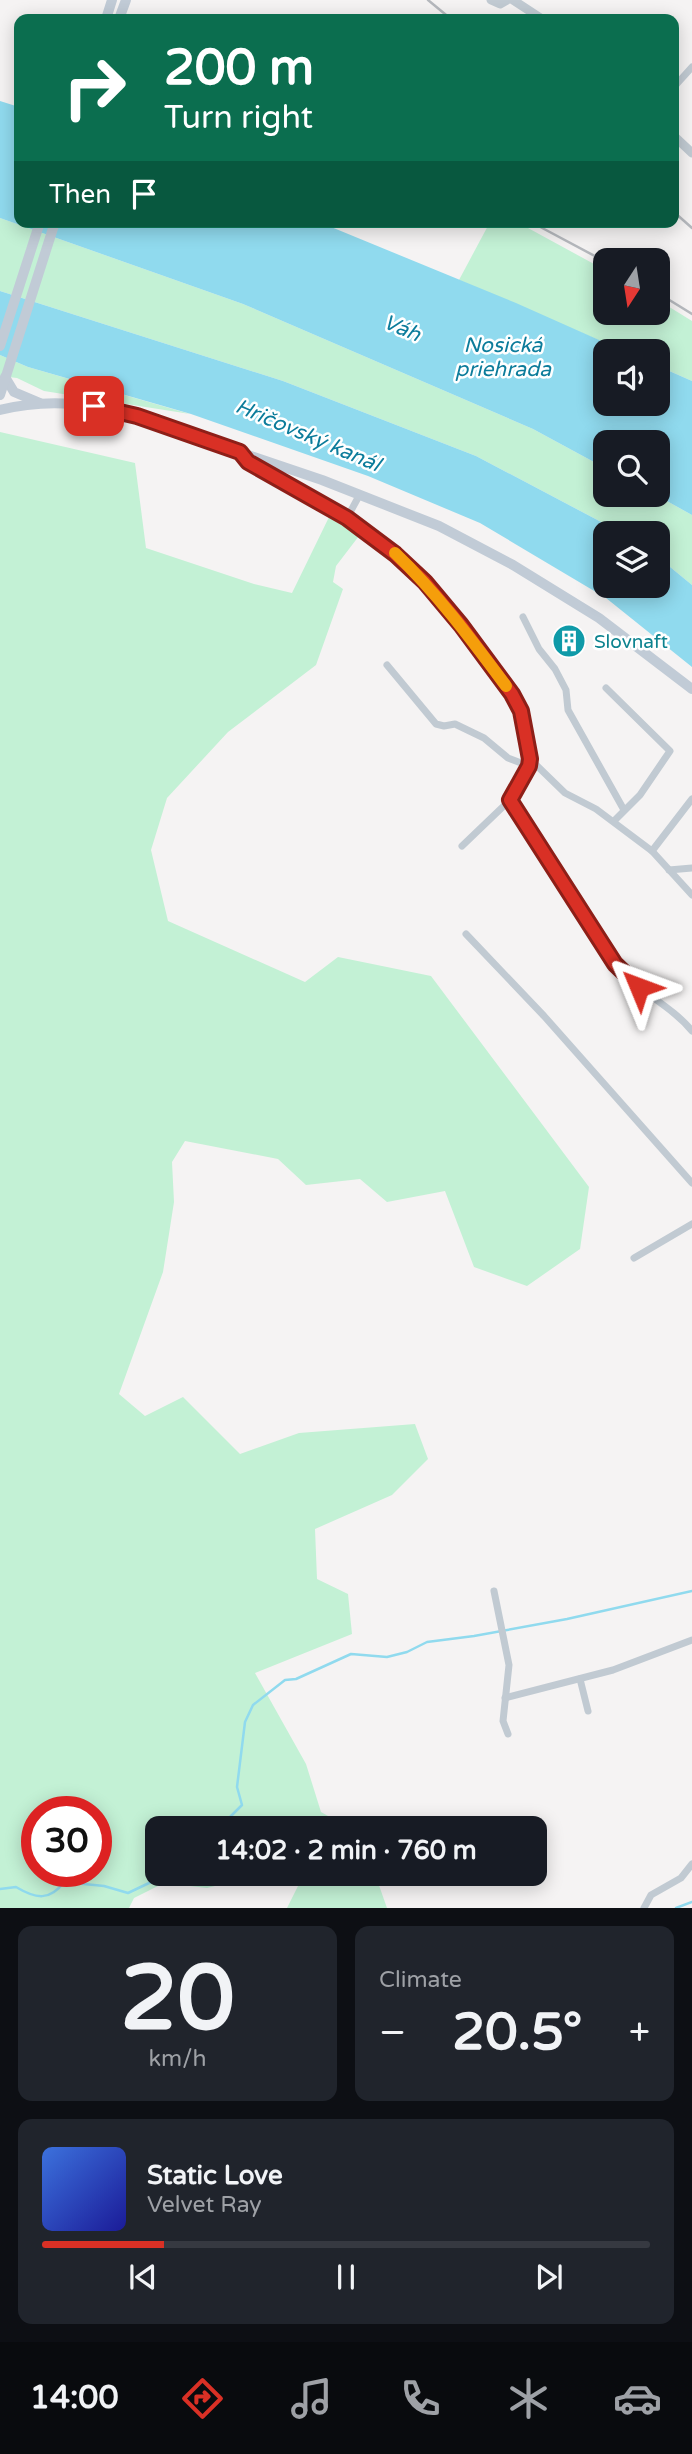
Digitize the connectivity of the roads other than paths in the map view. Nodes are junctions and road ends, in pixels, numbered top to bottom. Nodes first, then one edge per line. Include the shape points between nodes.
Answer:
1 (491, 0) edge
2 (507, 0) edge
3 (513, 0) edge
4 (536, 14) edge
5 (679, 141) edge
6 (692, 153) edge
7 (38, 228) edge
8 (53, 228) edge
9 (0, 346) edge
10 (7, 374) junction
11 (0, 395) edge
12 (45, 404) junction
13 (0, 410) edge
14 (240, 452) junction
15 (360, 494) junction
16 (347, 518) junction
17 (523, 617) dead end
18 (387, 665) dead end
19 (606, 688) dead end
20 (692, 690) edge
21 (529, 762) junction
22 (692, 799) edge
23 (510, 800) junction
24 (624, 810) junction
25 (614, 821) junction
26 (462, 846) dead end
27 (652, 851) junction
28 (692, 868) edge
29 (669, 870) junction
30 (692, 895) edge
31 (466, 933) dead end
32 (692, 1031) edge
33 (692, 1182) edge
34 (692, 1224) edge
35 (634, 1258) dead end
36 (494, 1591) dead end
37 (692, 1640) edge
38 (580, 1679) junction
39 (505, 1698) junction
40 (588, 1711) dead end
41 (508, 1734) dead end
42 (692, 1864) edge
43 (644, 1908) edge

1 - 2 street via 500,4
3 - 4 street
5 - 6 street
7 - 9 main road
8 - 10 main road
10 - 11 main road
10 - 12 main road via 9,387
12 - 13 main road
12 - 14 main road via 111,409
14 - 15 main road
14 - 16 street via 248,462
15 - 16 street
15 - 20 main road via 439,526 513,565 599,618
16 - 21 street via 425,582 461,625 521,711
17 - 24 street via 566,690 568,710
18 - 21 street via 436,724 455,724 484,738 508,758
19 - 24 street via 670,751
21 - 23 street
21 - 25 street via 565,793
22 - 27 street
23 - 26 street
23 - 32 street via 615,964
24 - 25 street
25 - 27 street
27 - 29 street
28 - 29 street
29 - 30 street
31 - 33 street
34 - 35 street
36 - 39 street via 509,1665
37 - 38 street
38 - 39 street
38 - 40 street
39 - 41 street via 503,1721
42 - 43 street via 681,1878 651,1895

